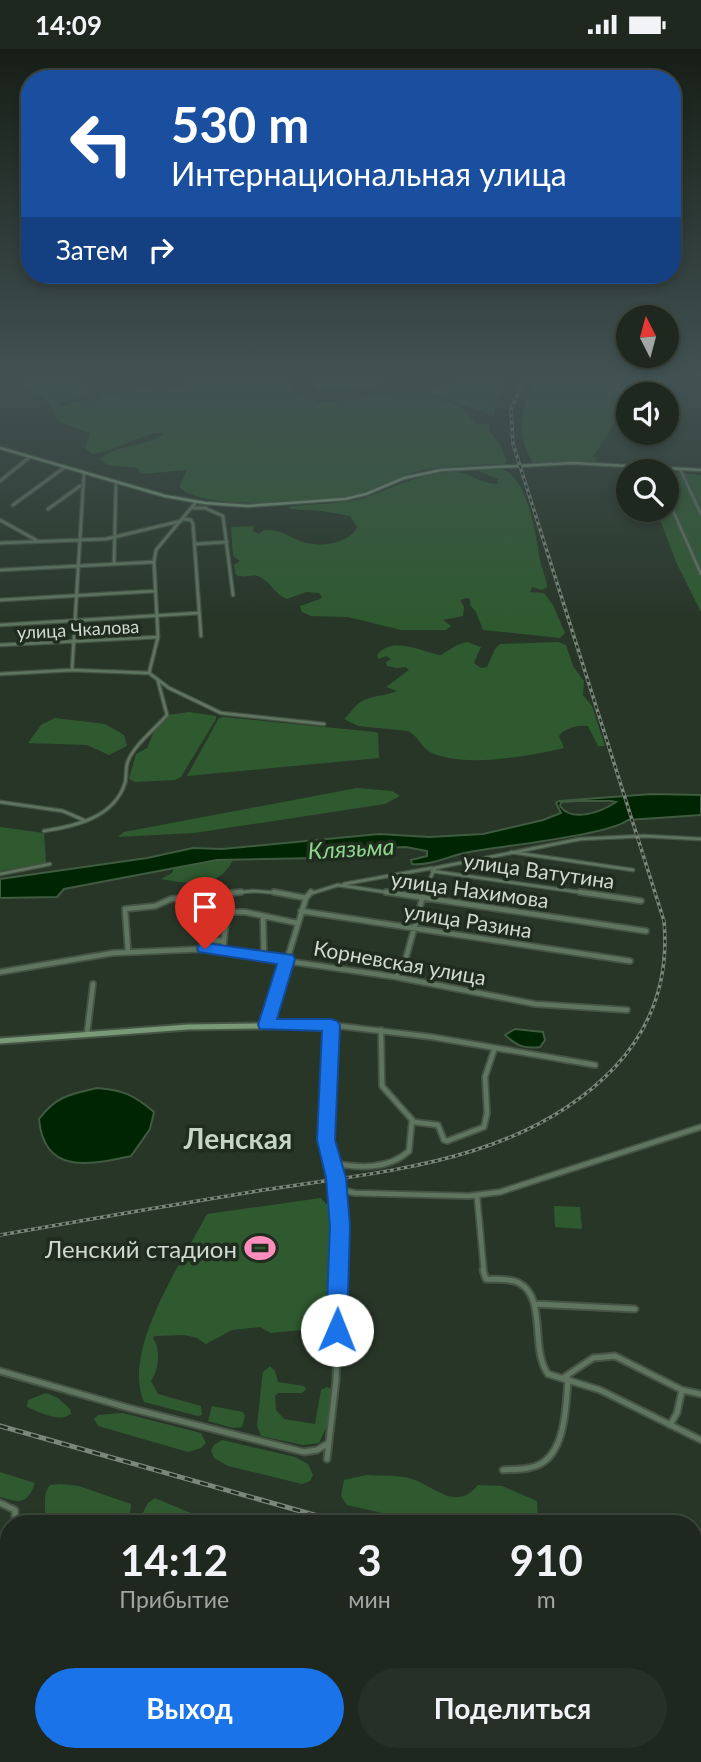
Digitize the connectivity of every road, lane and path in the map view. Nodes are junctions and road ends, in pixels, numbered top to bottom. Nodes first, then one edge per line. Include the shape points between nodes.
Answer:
1 (29, 458) edge
2 (33, 458) edge
3 (616, 466) edge
4 (65, 467) junction
5 (680, 468) joint
6 (701, 470) edge
7 (84, 473) junction
8 (0, 481) edge
9 (116, 482) junction
10 (81, 484) junction
11 (196, 502) junction
12 (13, 505) dead end
13 (191, 508) junction
14 (48, 509) dead end
15 (701, 515) edge
16 (183, 519) junction
17 (0, 520) edge
18 (678, 522) edge
19 (113, 537) junction
20 (79, 540) junction
21 (42, 541) junction
22 (228, 542) junction
23 (0, 543) edge
24 (195, 544) junction
25 (154, 562) junction
26 (114, 564) junction
27 (79, 566) junction
28 (0, 570) edge
29 (701, 574) edge
30 (155, 591) junction
31 (233, 595) dead end
32 (77, 596) junction
33 (0, 600) edge
34 (199, 613) junction
35 (156, 615) junction
36 (76, 620) junction
37 (0, 625) edge
38 (201, 636) dead end
39 (158, 637) junction
40 (75, 641) junction
41 (0, 645) edge
42 (72, 670) junction
43 (149, 673) junction
44 (0, 674) edge
45 (158, 681) junction
46 (324, 724) dead end
47 (0, 802) edge
48 (86, 822) junction
49 (44, 831) dead end
50 (701, 839) edge
51 (509, 851) junction
52 (50, 864) dead end
53 (433, 870) junction
54 (633, 870) dead end
55 (0, 874) edge
56 (338, 885) junction
57 (422, 897) junction
58 (306, 898) junction
59 (642, 901) dead end
60 (301, 911) junction
61 (224, 916) junction
62 (263, 916) junction
63 (298, 922) junction
64 (414, 927) junction
65 (646, 931) dead end
66 (207, 941) junction
67 (223, 941) junction
68 (205, 949) junction
69 (223, 950) junction
70 (128, 951) junction
71 (264, 956) junction
72 (287, 959) junction
73 (630, 961) dead end
74 (0, 972) edge
75 (396, 977) junction
76 (93, 984) dead end
77 (627, 1010) dead end
78 (267, 1025) junction
79 (331, 1025) junction
80 (381, 1030) junction
81 (87, 1034) junction
82 (0, 1041) edge
83 (494, 1049) junction
84 (594, 1065) dead end
85 (412, 1120) junction
86 (701, 1127) edge
87 (332, 1163) junction
88 (337, 1189) junction
89 (477, 1196) junction
90 (535, 1304) junction
91 (635, 1309) dead end
92 (0, 1371) edge
93 (566, 1378) junction
94 (682, 1390) junction
95 (701, 1394) edge
96 (670, 1425) junction
97 (701, 1440) edge
98 (329, 1442) junction
99 (327, 1459) dead end
100 (503, 1469) dead end
101 (0, 1503) edge
102 (15, 1515) edge

1 - 8 street
2 - 4 street
3 - 11 street via 459,468 416,474 366,494 333,501 248,506
4 - 7 street
4 - 12 street
5 - 6 street
5 - 15 street
7 - 9 street
7 - 10 street
9 - 11 street
9 - 19 street
10 - 14 street
10 - 20 street
11 - 13 street
13 - 16 street
13 - 22 street via 223,516
16 - 19 street
16 - 24 street via 193,522
16 - 25 street via 156,550
17 - 21 street
18 - 29 street
19 - 20 street
19 - 26 street
20 - 21 street
20 - 27 street
21 - 23 street
22 - 24 street
22 - 31 street
24 - 34 street
25 - 26 street
25 - 30 street
26 - 27 street
27 - 28 street
27 - 32 street
30 - 32 street
30 - 35 street
32 - 33 street
32 - 36 street
34 - 35 street
34 - 38 street
35 - 36 street
35 - 39 street
36 - 37 street
36 - 40 street
39 - 40 street, улица Чкалова
39 - 43 street
40 - 41 street, улица Чкалова
40 - 42 street
42 - 43 street
42 - 44 street
43 - 45 street
45 - 46 street via 221,713
45 - 48 street via 167,715 129,759 125,782 114,803
47 - 48 street via 63,811
48 - 49 street
50 - 51 street via 580,839
51 - 53 street
51 - 54 street
52 - 55 street
53 - 56 street
53 - 57 street
53 - 59 street, улица Ватутина
56 - 57 street, улица Нахимова
56 - 58 street, улица Нахимова via 311,892
57 - 64 street
57 - 65 street, улица Нахимова
58 - 60 street
58 - 70 street via 253,891 125,909
60 - 63 street
60 - 64 street, улица Разина
61 - 62 street via 234,911
61 - 66 street via 205,918 202,939
61 - 67 street
62 - 63 street
62 - 71 street
63 - 72 street
64 - 73 street, улица Разина
64 - 75 street
66 - 67 street
66 - 68 street
67 - 69 street
68 - 69 street, Корневская улица
68 - 70 street, Корневская улица
69 - 71 street, Корневская улица
70 - 74 street, Корневская улица
71 - 72 street, Корневская улица
72 - 75 street, Корневская улица
72 - 78 street
75 - 77 street, Корневская улица via 535,1004
76 - 81 street
78 - 79 street
78 - 81 street
79 - 80 street
79 - 87 street via 326,1140
80 - 83 street
80 - 85 street via 382,1086
81 - 82 street
83 - 84 street
83 - 85 street via 485,1077 484,1127 447,1141 438,1125
85 - 87 street via 409,1151 398,1159 354,1167
86 - 89 street
87 - 88 street
88 - 89 street
88 - 98 street via 336,1380
89 - 90 street via 486,1279 517,1282
90 - 91 street
90 - 93 street via 543,1370
92 - 98 street via 304,1451
93 - 94 street via 592,1357 615,1356
93 - 96 street via 622,1398
93 - 100 street via 565,1408 550,1457 529,1468
94 - 95 street
94 - 96 street
96 - 97 street
98 - 99 street
101 - 102 street via 15,1510

